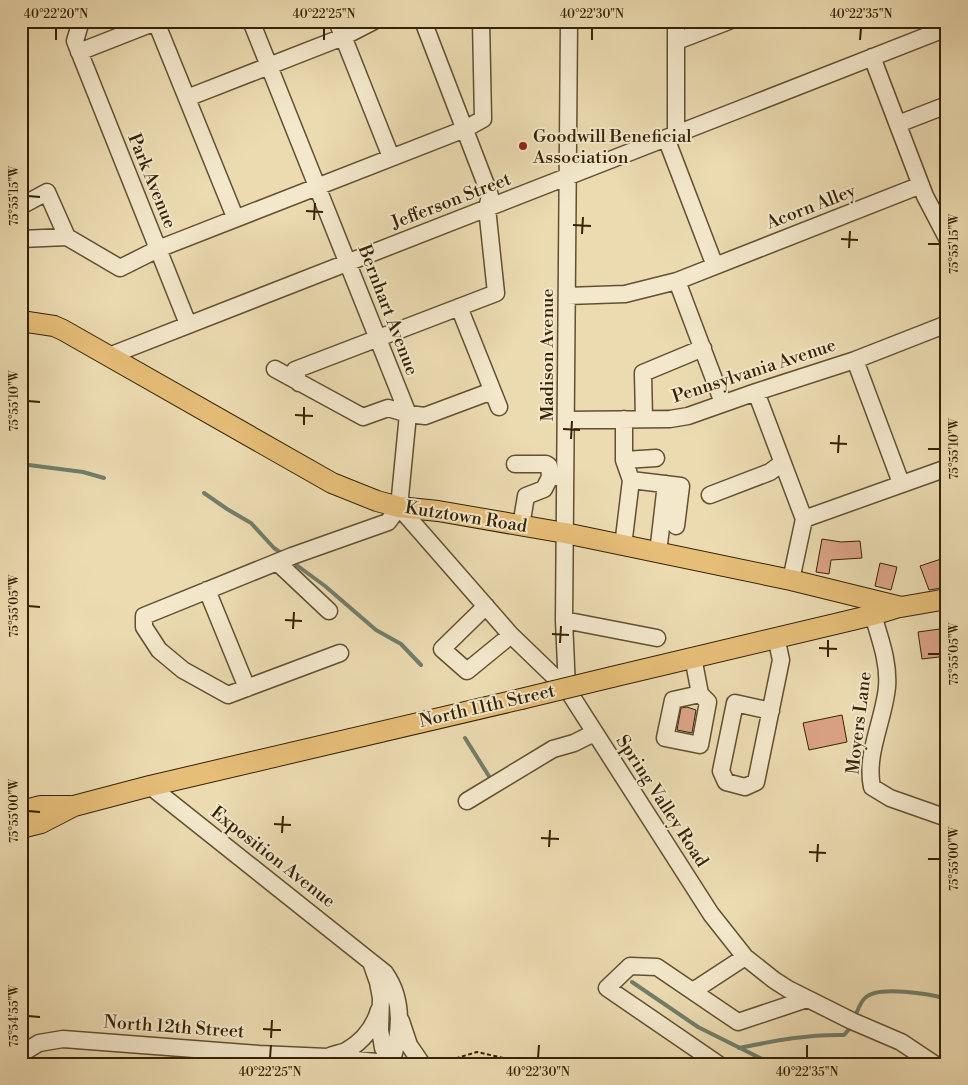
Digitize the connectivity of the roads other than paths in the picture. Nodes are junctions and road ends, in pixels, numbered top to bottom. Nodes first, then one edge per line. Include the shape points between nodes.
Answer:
1 (82, 21) edge
2 (252, 21) edge
3 (337, 21) edge
4 (374, 21) edge
5 (424, 21) edge
6 (481, 21) edge
7 (569, 21) edge
8 (676, 21) edge
9 (729, 21) edge
10 (157, 22) edge
11 (947, 28) edge
12 (343, 37) junction
13 (677, 41) junction
14 (79, 52) junction
15 (872, 57) junction
16 (270, 66) junction
17 (187, 98) junction
18 (947, 105) edge
19 (898, 124) junction
20 (465, 128) junction
21 (671, 136) junction
22 (390, 157) junction
23 (568, 177) junction
24 (317, 185) junction
25 (921, 185) junction
26 (21, 206) edge
27 (487, 208) junction
28 (235, 217) junction
29 (68, 237) junction
30 (947, 238) edge
31 (21, 239) edge
32 (158, 248) junction
33 (347, 262) junction
34 (715, 266) junction
35 (677, 281) junction
36 (567, 296) junction
37 (459, 307) junction
38 (21, 321) edge
39 (188, 324) junction
40 (947, 324) edge
41 (378, 338) junction
42 (703, 348) junction
43 (109, 356) junction
44 (855, 360) junction
45 (275, 369) dead end
46 (299, 383) junction
47 (492, 391) junction
48 (756, 392) junction
49 (723, 403) junction
50 (499, 407) dead end
51 (408, 414) junction
52 (624, 419) junction
53 (644, 419) junction
54 (567, 420) junction
55 (656, 458) dead end
56 (624, 460) junction
57 (782, 463) junction
58 (516, 464) dead end
59 (947, 468) edge
60 (558, 477) junction
61 (631, 480) junction
62 (901, 483) junction
63 (666, 484) junction
64 (710, 496) dead end
65 (399, 507) junction
66 (804, 519) junction
67 (521, 526) junction
68 (676, 526) dead end
69 (565, 533) junction
70 (623, 546) junction
71 (658, 553) junction
72 (284, 559) junction
73 (791, 580) junction
74 (207, 590) junction
75 (947, 599) edge
76 (486, 606) junction
77 (901, 607) junction
78 (330, 611) dead end
79 (873, 615) junction
80 (564, 620) junction
81 (511, 635) junction
82 (776, 637) junction
83 (657, 638) dead end
84 (340, 653) dead end
85 (693, 657) junction
86 (247, 688) junction
87 (567, 690) junction
88 (700, 694) dead end
89 (771, 711) junction
90 (594, 733) junction
91 (150, 786) junction
92 (467, 801) dead end
93 (74, 806) junction
94 (21, 811) edge
95 (947, 818) edge
96 (21, 828) edge
97 (745, 957) junction
98 (370, 960) junction
99 (693, 991) junction
100 (381, 998) junction
101 (807, 999) junction
102 (399, 1015) junction
103 (21, 1054) edge
104 (327, 1057) junction
105 (393, 1063) edge
106 (422, 1064) edge
107 (718, 1064) edge
108 (934, 1064) edge

1 - 14 street via 75,41
2 - 16 street, Bernhart Avenue
3 - 12 street
4 - 12 street
5 - 20 street
6 - 20 street via 483,118
7 - 23 street, Madison Avenue
8 - 13 street
9 - 13 street
10 - 14 street
10 - 17 street
11 - 15 street, Jefferson Street
12 - 16 street
12 - 22 street
13 - 21 street
14 - 32 street, Park Avenue
15 - 19 street
15 - 21 street, Jefferson Street
16 - 17 street
16 - 24 street, Bernhart Avenue
17 - 28 street
18 - 19 street
19 - 25 street
20 - 22 street
20 - 27 street via 490,196
21 - 23 street, Jefferson Street
21 - 34 street
22 - 24 street
23 - 27 street, Jefferson Street
23 - 36 street, Madison Avenue
24 - 28 street
24 - 33 street, Bernhart Avenue
25 - 30 street
25 - 34 street, Acorn Alley
26 - 29 street via 47,192
27 - 33 street, Jefferson Street
27 - 37 street via 496,293
28 - 32 street
29 - 31 street
29 - 32 street via 120,268
32 - 39 street, Park Avenue
33 - 39 street, Jefferson Street
33 - 41 street, Bernhart Avenue
34 - 35 street, Acorn Alley
35 - 36 street, Acorn Alley via 625,294
35 - 42 street
36 - 54 street, Madison Avenue
37 - 41 street
37 - 47 street
38 - 43 main road, Kutztown Road via 63,330
39 - 43 street, Jefferson Street
40 - 44 street, Pennsylvania Avenue
41 - 46 street via 295,370
41 - 51 street, Bernhart Avenue
42 - 49 street
42 - 53 street via 643,373
43 - 65 main road, Kutztown Road via 332,483 377,502
44 - 48 street, Pennsylvania Avenue
44 - 62 street
45 - 46 street
46 - 51 street via 363,417 388,408
47 - 50 street
47 - 51 street via 425,416
48 - 49 street, Pennsylvania Avenue
48 - 57 street
49 - 53 street, Pennsylvania Avenue via 688,416
51 - 65 street, Bernhart Avenue
52 - 53 street, Pennsylvania Avenue
52 - 54 street, Pennsylvania Avenue
52 - 56 street
54 - 60 street, Madison Avenue
55 - 56 street
56 - 61 street
57 - 64 street via 770,472
57 - 66 street
58 - 60 street via 546,464
59 - 62 street
60 - 67 street via 544,489 520,496
60 - 69 street, Madison Avenue
61 - 63 street
61 - 70 street
62 - 66 street
63 - 68 street via 681,486
63 - 71 street
65 - 67 main road, Kutztown Road
65 - 72 street via 388,522
65 - 76 street, Spring Valley Road
66 - 73 street
67 - 69 main road, Kutztown Road
69 - 70 main road, Kutztown Road
69 - 80 street, Madison Avenue
70 - 71 main road, Kutztown Road
71 - 73 main road, Kutztown Road
72 - 74 street
72 - 78 street
73 - 77 main road, Kutztown Road
74 - 86 street
74 - 86 street via 144,616 144,627 158,650 183,670 228,695
75 - 77 main road, Kutztown Road
76 - 81 street, Spring Valley Road
76 - 81 street via 442,649 467,670
77 - 79 main road, North 11th Street
79 - 82 main road, North 11th Street
79 - 95 street, Moyers Lane via 885,658 887,679 870,765 872,787 890,798
80 - 83 street
80 - 87 street, Madison Avenue
81 - 87 street, Spring Valley Road
82 - 85 main road, North 11th Street
82 - 89 street via 782,660
84 - 86 street
85 - 88 street
85 - 91 main road, North 11th Street, bridge
87 - 90 street, Spring Valley Road
89 - 89 street via 756,782 746,787 726,782 721,771 735,703
90 - 92 street via 553,749
90 - 97 street, Spring Valley Road via 711,914
91 - 93 main road, North 11th Street
91 - 98 street, Exposition Avenue
93 - 94 main road, North 11th Street via 40,806
93 - 96 main road, North 11th Street via 41,823
97 - 99 street
97 - 101 street, Spring Valley Road via 774,980
98 - 100 street
98 - 102 street, Exposition Avenue via 389,979
99 - 101 street via 738,1022
99 - 107 street via 657,967 630,966 607,988
100 - 104 street via 376,1020 364,1036 344,1052
100 - 105 street via 383,1048
101 - 108 street, Spring Valley Road via 901,1042
102 - 105 street, Exposition Avenue
102 - 106 street via 409,1045
103 - 104 street, North 12th Street via 38,1043 63,1039
104 - 105 street, North 12th Street

